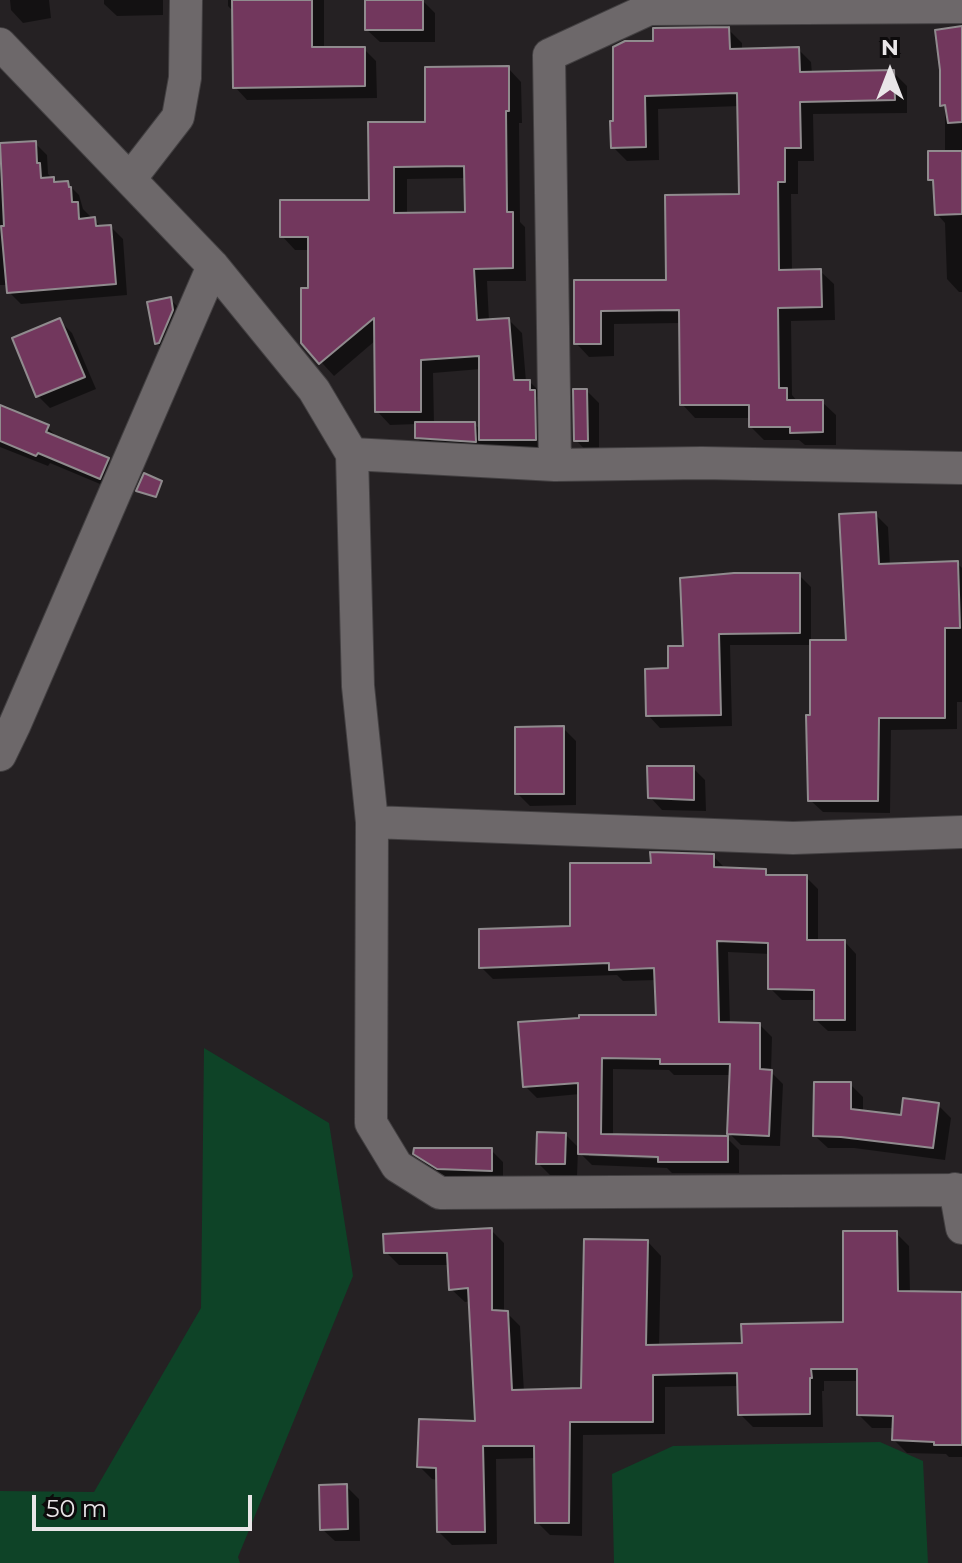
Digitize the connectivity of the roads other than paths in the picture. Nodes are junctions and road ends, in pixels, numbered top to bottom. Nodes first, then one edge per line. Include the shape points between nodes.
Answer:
1 (186, 0) edge
2 (962, 7) edge
3 (0, 44) edge
4 (130, 179) junction
5 (213, 266) junction
6 (352, 454) junction
7 (555, 465) junction
8 (962, 468) edge
9 (0, 755) edge
10 (372, 822) junction
11 (962, 832) edge
12 (958, 1190) edge
13 (962, 1228) edge

1 - 4 street via 185,78 178,117
2 - 7 street via 649,9 549,55
3 - 4 street
4 - 5 street
5 - 6 street via 314,390
5 - 9 street
6 - 7 street
6 - 10 street via 358,686
7 - 8 street
10 - 11 street via 793,838
10 - 12 street via 371,1123 397,1166 440,1193
12 - 13 street

